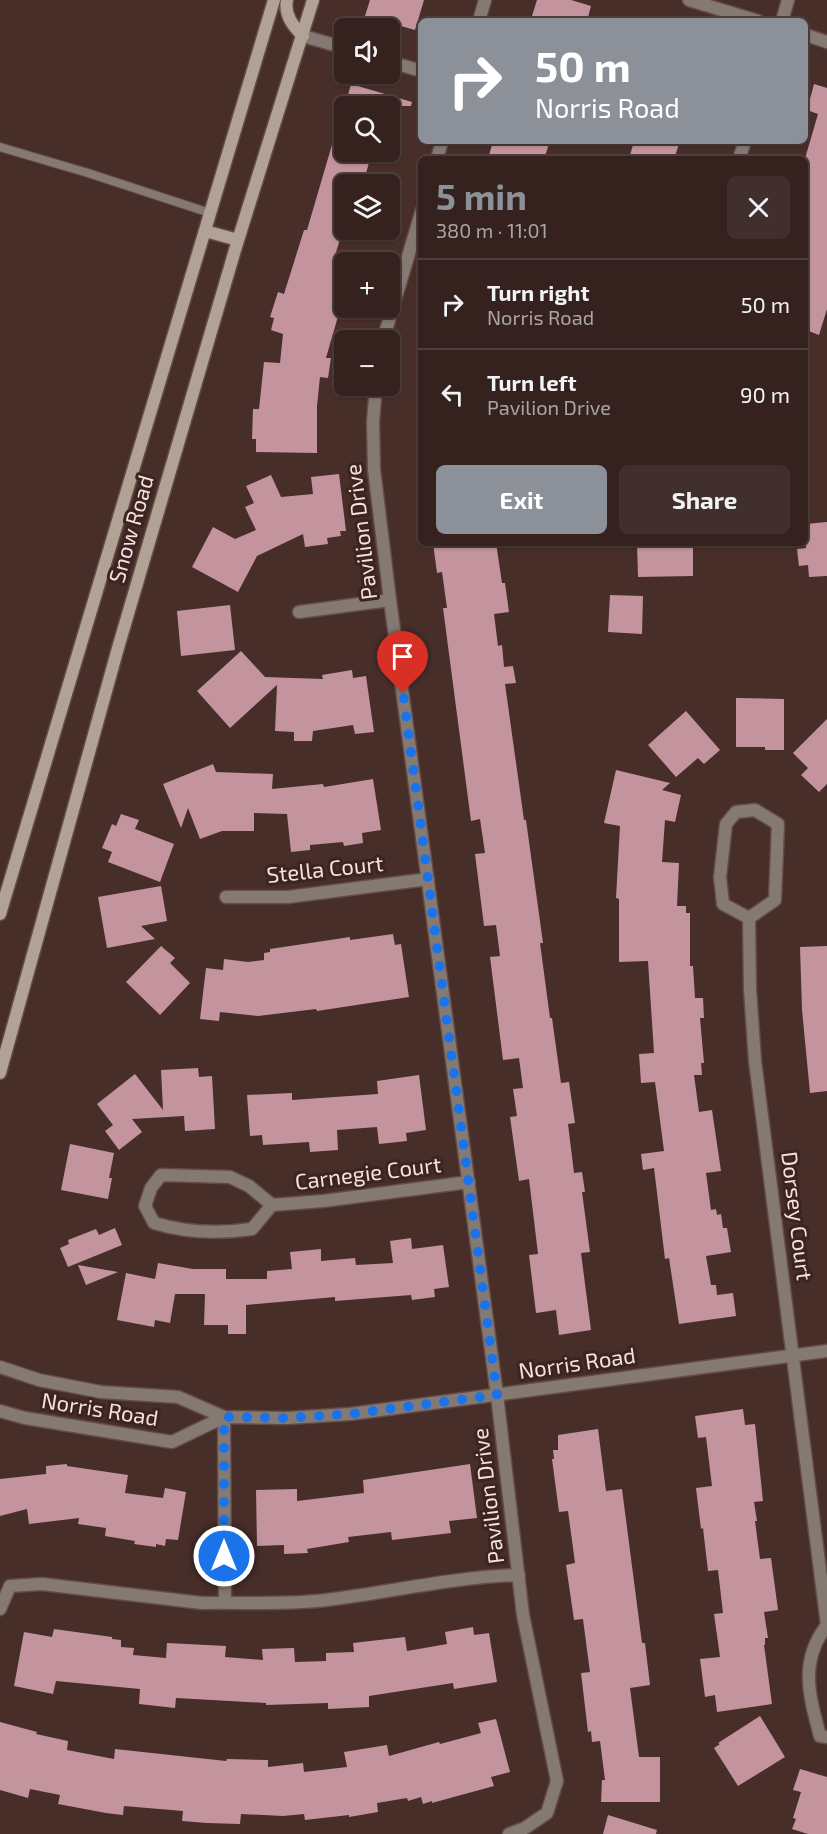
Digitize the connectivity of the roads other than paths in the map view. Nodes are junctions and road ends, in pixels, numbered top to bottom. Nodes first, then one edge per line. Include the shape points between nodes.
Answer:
1 (274, 0) edge
2 (287, 0) edge
3 (313, 0) edge
4 (485, 0) edge
5 (689, 0) edge
6 (788, 0) edge
7 (480, 18) edge
8 (748, 18) edge
9 (783, 18) edge
10 (303, 36) junction
11 (808, 36) edge
12 (827, 42) edge
13 (334, 45) edge
14 (400, 65) edge
15 (418, 70) edge
16 (0, 147) edge
17 (210, 213) junction
18 (418, 223) edge
19 (205, 231) junction
20 (238, 240) junction
21 (386, 330) edge
22 (375, 396) edge
23 (390, 600) junction
24 (299, 612) dead end
25 (428, 879) junction
26 (226, 897) dead end
27 (0, 914) edge
28 (749, 918) junction
29 (0, 1073) edge
30 (468, 1182) junction
31 (272, 1205) junction
32 (827, 1351) edge
33 (794, 1355) junction
34 (0, 1367) edge
35 (497, 1395) junction
36 (0, 1411) edge
37 (224, 1417) junction
38 (519, 1575) junction
39 (225, 1603) junction
40 (0, 1609) edge
41 (827, 1737) edge
42 (509, 1834) edge

1 - 17 main road, Snow Road
2 - 10 main road via 290,20
3 - 10 main road, Snow Road
4 - 7 street
5 - 8 street
6 - 9 street
10 - 13 street
10 - 20 main road, Snow Road
11 - 12 street
14 - 15 street
16 - 17 lane
17 - 19 main road, Snow Road
18 - 21 street
19 - 20 main road
19 - 27 main road, Snow Road
20 - 29 main road, Snow Road via 118,648
22 - 23 street, Pavilion Drive via 374,469
23 - 24 street
23 - 25 street, Pavilion Drive
25 - 26 street, Stella Court via 288,897
25 - 30 street, Pavilion Drive
28 - 28 street via 776,900 778,824 755,810 736,812 726,824 720,877 723,904
28 - 33 street, Dorsey Court via 755,1060
30 - 31 street, Carnegie Court
30 - 35 street, Pavilion Drive
31 - 31 street, Carnegie Court via 249,1186 230,1178 161,1175 151,1188 146,1206 154,1223 179,1231 226,1233 252,1229
32 - 33 street, Norris Road
33 - 35 street, Norris Road
33 - 41 street, Dorsey Court via 827,1625 816,1639 808,1666 811,1701 820,1736
34 - 37 street, Norris Road via 39,1380 101,1392 178,1397
35 - 37 street, Norris Road via 350,1414
35 - 38 street, Pavilion Drive
36 - 37 street, Norris Road via 171,1442
37 - 39 street
38 - 39 street via 483,1576 324,1600
38 - 42 street, Pavilion Drive via 523,1615 556,1781 548,1813
39 - 40 street via 42,1584 10,1586

